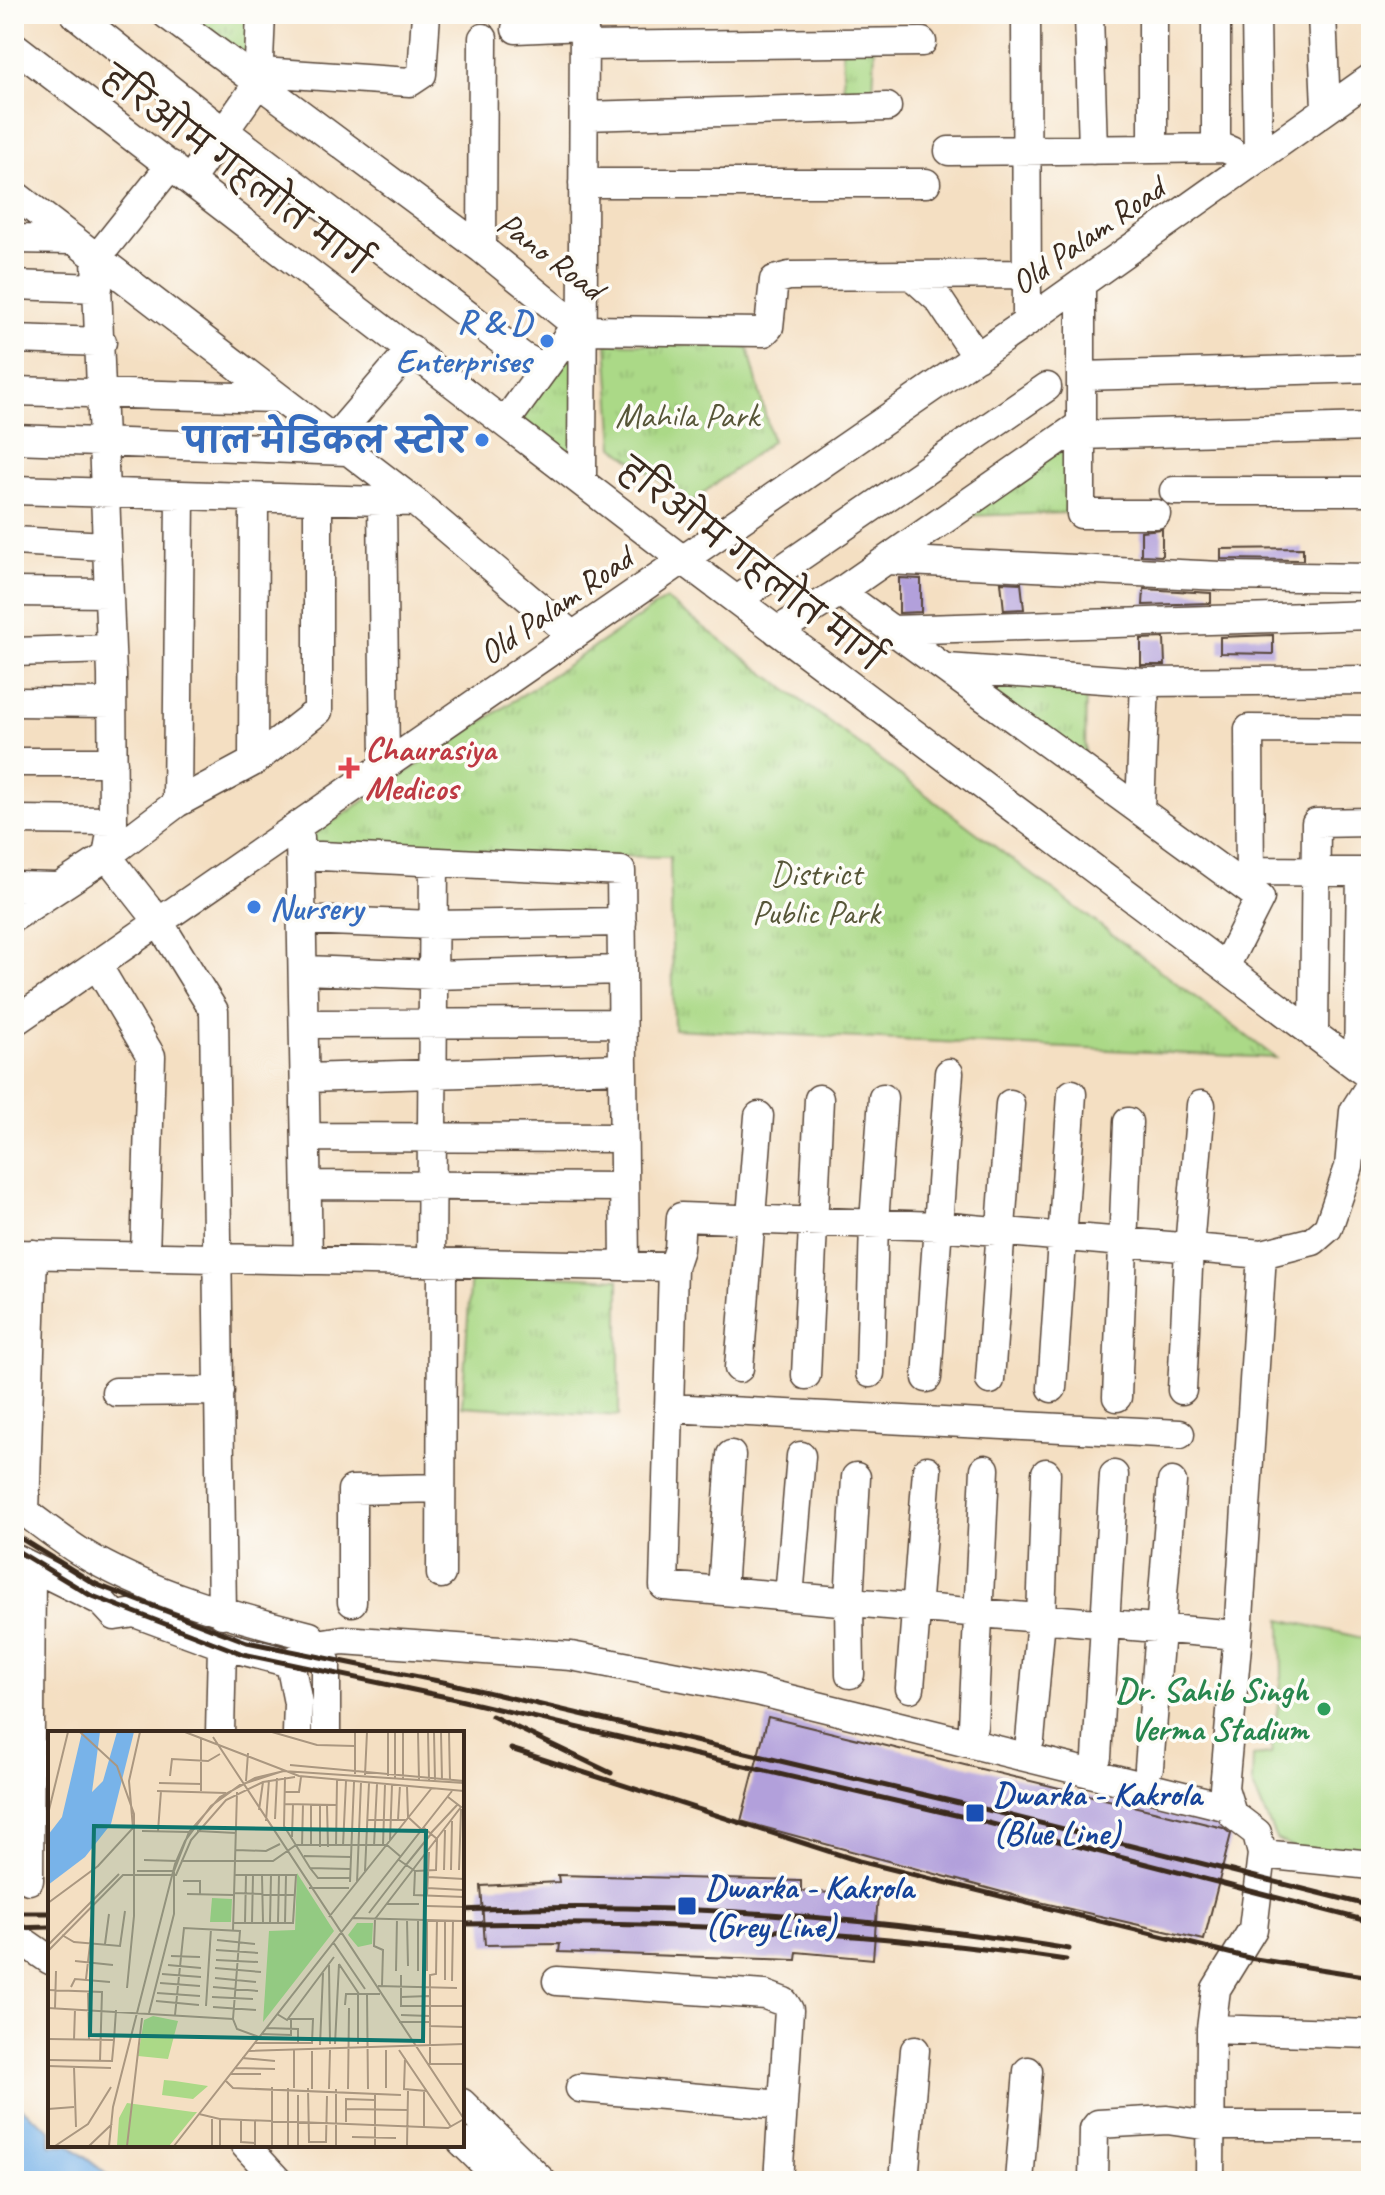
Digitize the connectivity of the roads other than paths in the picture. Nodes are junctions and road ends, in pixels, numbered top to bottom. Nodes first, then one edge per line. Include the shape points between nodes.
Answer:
1 (75, 14) edge
2 (166, 14) edge
3 (261, 14) edge
4 (426, 14) edge
5 (1026, 14) edge
6 (1089, 14) edge
7 (1153, 14) edge
8 (1216, 14) edge
9 (1256, 14) edge
10 (1322, 14) edge
11 (516, 29) dead end
12 (584, 29) edge
13 (483, 38) dead end
14 (922, 42) dead end
15 (14, 46) edge
16 (260, 77) junction
17 (1371, 78) edge
18 (887, 107) dead end
19 (1326, 108) junction
20 (584, 116) junction
21 (226, 132) junction
22 (1216, 148) junction
23 (1153, 149) junction
24 (1093, 150) junction
25 (949, 151) dead end
26 (1026, 151) junction
27 (1252, 162) junction
28 (180, 173) junction
29 (583, 183) junction
30 (926, 183) dead end
31 (14, 194) edge
32 (14, 239) edge
33 (70, 240) junction
34 (482, 249) junction
35 (96, 259) junction
36 (1026, 274) junction
37 (912, 276) junction
38 (1081, 284) junction
39 (14, 285) edge
40 (98, 288) junction
41 (1027, 322) junction
42 (579, 327) junction
43 (14, 339) edge
44 (102, 342) junction
45 (411, 349) junction
46 (977, 357) junction
47 (544, 368) junction
48 (1371, 368) edge
49 (1081, 376) junction
50 (1047, 387) dead end
51 (14, 391) edge
52 (102, 395) junction
53 (277, 398) junction
54 (506, 421) junction
55 (1371, 427) edge
56 (1080, 430) junction
57 (14, 439) edge
58 (102, 444) junction
59 (340, 445) junction
60 (582, 479) junction
61 (14, 490) edge
62 (1174, 491) dead end
63 (1371, 491) edge
64 (104, 494) junction
65 (180, 496) junction
66 (254, 498) junction
67 (318, 499) junction
68 (382, 501) junction
69 (415, 502) junction
70 (1156, 514) dead end
71 (14, 541) edge
72 (106, 546) junction
73 (683, 560) junction
74 (887, 560) junction
75 (1371, 578) edge
76 (14, 592) edge
77 (840, 592) junction
78 (108, 593) junction
79 (737, 600) junction
80 (1371, 615) edge
81 (892, 630) junction
82 (777, 631) junction
83 (573, 636) junction
84 (111, 649) junction
85 (14, 652) edge
86 (946, 668) junction
87 (1371, 680) edge
88 (1145, 682) junction
89 (14, 702) edge
90 (112, 703) junction
91 (1371, 730) edge
92 (14, 762) edge
93 (113, 762) junction
94 (253, 762) junction
95 (385, 766) junction
96 (177, 803) junction
97 (1140, 809) junction
98 (14, 820) edge
99 (113, 821) junction
100 (1371, 822) edge
101 (300, 825) junction
102 (301, 855) junction
103 (107, 856) junction
104 (434, 862) junction
105 (1315, 870) junction
106 (1366, 872) edge
107 (1250, 880) junction
108 (14, 886) edge
109 (57, 887) junction
110 (14, 917) edge
111 (303, 920) junction
112 (159, 922) junction
113 (622, 922) junction
114 (433, 925) junction
115 (97, 965) junction
116 (1225, 967) junction
117 (305, 970) junction
118 (622, 970) junction
119 (433, 975) junction
120 (14, 1022) edge
121 (622, 1023) junction
122 (306, 1024) junction
123 (432, 1024) junction
124 (1314, 1035) junction
125 (623, 1068) junction
126 (949, 1073) dead end
127 (432, 1075) junction
128 (1367, 1076) edge
129 (306, 1078) junction
130 (1072, 1094) dead end
131 (883, 1098) dead end
132 (819, 1099) dead end
133 (1010, 1104) dead end
134 (1201, 1105) dead end
135 (759, 1116) dead end
136 (1128, 1122) dead end
137 (307, 1137) junction
138 (432, 1137) junction
139 (623, 1138) junction
140 (307, 1185) junction
141 (432, 1185) junction
142 (624, 1187) junction
143 (815, 1220) junction
144 (753, 1221) junction
145 (874, 1222) junction
146 (938, 1226) junction
147 (999, 1231) junction
148 (1062, 1235) junction
149 (1121, 1241) junction
150 (1189, 1248) junction
151 (24, 1254) edge
152 (1262, 1254) junction
153 (145, 1256) junction
154 (218, 1258) junction
155 (308, 1260) junction
156 (436, 1262) junction
157 (625, 1266) junction
158 (673, 1267) junction
159 (739, 1368) dead end
160 (870, 1373) dead end
161 (806, 1375) dead end
162 (927, 1378) dead end
163 (990, 1380) dead end
164 (1052, 1388) dead end
165 (1182, 1390) dead end
166 (220, 1391) junction
167 (116, 1392) dead end
168 (1117, 1397) dead end
169 (669, 1408) junction
170 (1180, 1434) dead end
171 (731, 1455) dead end
172 (801, 1456) dead end
173 (985, 1469) dead end
174 (927, 1470) dead end
175 (1046, 1473) dead end
176 (1114, 1475) dead end
177 (856, 1477) dead end
178 (1172, 1482) dead end
179 (441, 1488) junction
180 (20, 1508) edge
181 (23, 1564) edge
182 (441, 1574) dead end
183 (722, 1591) junction
184 (789, 1597) junction
185 (352, 1602) dead end
186 (849, 1602) junction
187 (917, 1608) junction
188 (978, 1613) junction
189 (222, 1614) junction
190 (1041, 1619) junction
191 (1105, 1624) junction
192 (1163, 1629) junction
193 (1238, 1635) junction
194 (318, 1644) junction
195 (222, 1645) junction
196 (290, 1663) junction
197 (850, 1674) dead end
198 (910, 1688) dead end
199 (973, 1726) dead end
200 (220, 1731) edge
201 (297, 1731) edge
202 (326, 1731) edge
203 (1030, 1740) dead end
204 (1097, 1757) dead end
205 (1149, 1767) dead end
206 (22, 1771) edge
207 (1228, 1807) junction
208 (1262, 1854) junction
209 (1371, 1865) edge
210 (29, 1880) dead end
211 (14, 1935) edge
212 (48, 1959) edge
213 (557, 1981) dead end
214 (1211, 2029) junction
215 (1371, 2034) edge
216 (915, 2050) dead end
217 (1028, 2071) dead end
218 (580, 2088) dead end
219 (464, 2105) edge
220 (783, 2105) junction
221 (1210, 2126) junction
222 (1371, 2126) edge
223 (464, 2144) edge
224 (247, 2147) edge
225 (278, 2181) edge
226 (502, 2181) edge
227 (542, 2181) edge
228 (778, 2181) edge
229 (904, 2181) edge
230 (1019, 2181) edge
231 (1093, 2181) edge
232 (1210, 2181) edge

1 - 21 street
2 - 16 street, Pano Road
3 - 16 street
4 - 16 street via 422,74 410,82
5 - 26 street
6 - 24 street
7 - 23 street
8 - 22 street
9 - 27 street
10 - 19 street
11 - 12 street
12 - 14 street
12 - 20 street
13 - 34 street
15 - 28 street, हरिओम गहलोत मार्ग
16 - 21 street
16 - 34 street, Pano Road
17 - 19 street, Old Palam Road
18 - 20 street
19 - 27 street, Old Palam Road
20 - 29 street
21 - 28 street
21 - 47 street
22 - 23 street
22 - 27 street
23 - 24 street
24 - 26 street
25 - 26 street
26 - 36 street
27 - 38 street, Old Palam Road
28 - 35 street
28 - 45 street, हरिओम गहलोत मार्ग
29 - 30 street
29 - 42 street
31 - 33 street
32 - 33 street
33 - 35 street
34 - 42 street, Pano Road
35 - 40 street
35 - 53 street
36 - 37 street
36 - 41 street
37 - 42 street, Pano Road via 780,277 772,287 769,327 764,332
37 - 46 street via 939,300
38 - 41 street, Old Palam Road
38 - 49 street
39 - 40 street
40 - 44 street
41 - 46 street, Old Palam Road
42 - 47 street
42 - 60 street
43 - 44 street
44 - 52 street
45 - 54 street, हरिओम गहलोत मार्ग
45 - 59 street
46 - 73 street, Old Palam Road
47 - 54 street
48 - 49 street
49 - 56 street
50 - 79 street
51 - 52 street
52 - 53 street
52 - 58 street
53 - 59 street
54 - 60 street, हरिओम गहलोत मार्ग
55 - 56 street
56 - 70 street via 1081,514
56 - 74 street
57 - 58 street
58 - 59 street
58 - 64 street
59 - 69 street
60 - 73 street, हरिओम गहलोत मार्ग
61 - 64 street
62 - 63 street
64 - 65 street
64 - 72 street
65 - 66 street
65 - 96 street
66 - 67 street
66 - 94 street
67 - 68 street
67 - 94 street via 318,711
68 - 69 street
68 - 95 street
69 - 83 street
71 - 72 street
72 - 78 street
73 - 79 street, हरिओम गहलोत मार्ग
73 - 83 street, Old Palam Road
74 - 75 street
74 - 77 street
76 - 78 street
77 - 81 street
77 - 82 street
78 - 84 street
79 - 82 street, हरिओम गहलोत मार्ग
80 - 81 street
81 - 86 street
82 - 116 street, हरिओम गहलोत मार्ग
83 - 95 street, Old Palam Road
84 - 85 street
84 - 90 street
86 - 88 street
86 - 97 street
87 - 88 street
88 - 97 street
89 - 90 street
90 - 93 street
91 - 107 street via 1249,729
92 - 93 street
93 - 99 street
94 - 96 street
95 - 101 street, Old Palam Road
96 - 103 street
97 - 107 street
98 - 99 street
99 - 103 street
100 - 105 street via 1316,823
101 - 102 street
101 - 112 street, Old Palam Road
102 - 104 street
102 - 111 street
103 - 109 street
103 - 112 street
104 - 113 street via 621,871
104 - 114 street
105 - 106 street
105 - 107 street
105 - 124 street
106 - 128 street
107 - 116 street via 1260,898
108 - 109 street
109 - 110 street
111 - 114 street
111 - 117 street
112 - 115 street, Old Palam Road
112 - 154 street via 214,1011
113 - 114 street
113 - 118 street
114 - 119 street
115 - 120 street, Old Palam Road
115 - 153 street via 151,1056
116 - 124 street, हरिओम गहलोत मार्ग
117 - 119 street
117 - 122 street
118 - 119 street
118 - 121 street
119 - 123 street
121 - 123 street
121 - 125 street
122 - 123 street
122 - 129 street
123 - 127 street
124 - 128 street, हरिओम गहलोत मार्ग
125 - 127 street
125 - 139 street
126 - 146 street
127 - 129 street
127 - 138 street
128 - 152 street via 1354,1111 1349,1167 1328,1228 1313,1241
129 - 137 street
130 - 148 street
131 - 145 street
132 - 143 street
133 - 147 street
134 - 150 street
135 - 144 street
136 - 149 street
137 - 138 street
137 - 140 street
138 - 139 street
138 - 141 street
139 - 142 street
140 - 141 street
140 - 155 street
141 - 142 street
141 - 156 street
142 - 157 street
143 - 144 street
143 - 145 street
143 - 161 street
144 - 158 street via 681,1217
144 - 159 street
145 - 146 street
145 - 160 street
146 - 147 street
146 - 162 street
147 - 148 street
147 - 163 street
148 - 149 street
148 - 164 street
149 - 150 street
149 - 168 street
150 - 152 street
150 - 165 street
151 - 153 street
151 - 180 street
152 - 193 street
153 - 154 street
154 - 155 street
154 - 166 street
155 - 156 street
156 - 157 street
156 - 179 street
157 - 158 street
158 - 169 street
166 - 167 street
166 - 189 street
169 - 170 street
169 - 183 street via 664,1586
171 - 183 street
172 - 184 street
173 - 188 street
174 - 187 street
175 - 190 street
176 - 191 street
177 - 186 street
178 - 192 street
179 - 182 street
179 - 185 street via 352,1490
180 - 189 street via 80,1552
181 - 195 street via 101,1601 115,1616 135,1613
181 - 206 street
183 - 184 street
184 - 186 street
186 - 187 street
186 - 197 street
187 - 188 street
187 - 198 street
188 - 190 street
188 - 199 street
189 - 194 street via 310,1636
190 - 191 street
190 - 203 street
191 - 192 street
191 - 204 street
192 - 193 street
192 - 205 street
193 - 207 street via 1224,1788
194 - 196 street
194 - 202 street via 326,1661
194 - 207 street via 343,1640 471,1646 571,1656 757,1691
195 - 196 street
195 - 200 street
196 - 201 street via 297,1691
206 - 210 street
207 - 208 street via 1257,1833
208 - 209 street
208 - 214 street via 1253,1929 1220,1979
211 - 212 street
213 - 220 street via 765,1995 784,2002 789,2010
214 - 215 street
214 - 221 street
216 - 229 street
217 - 230 street
218 - 220 street
219 - 227 street
220 - 228 street
221 - 222 street
221 - 231 street via 1167,2120 1098,2124
221 - 232 street
223 - 226 street
224 - 225 street

